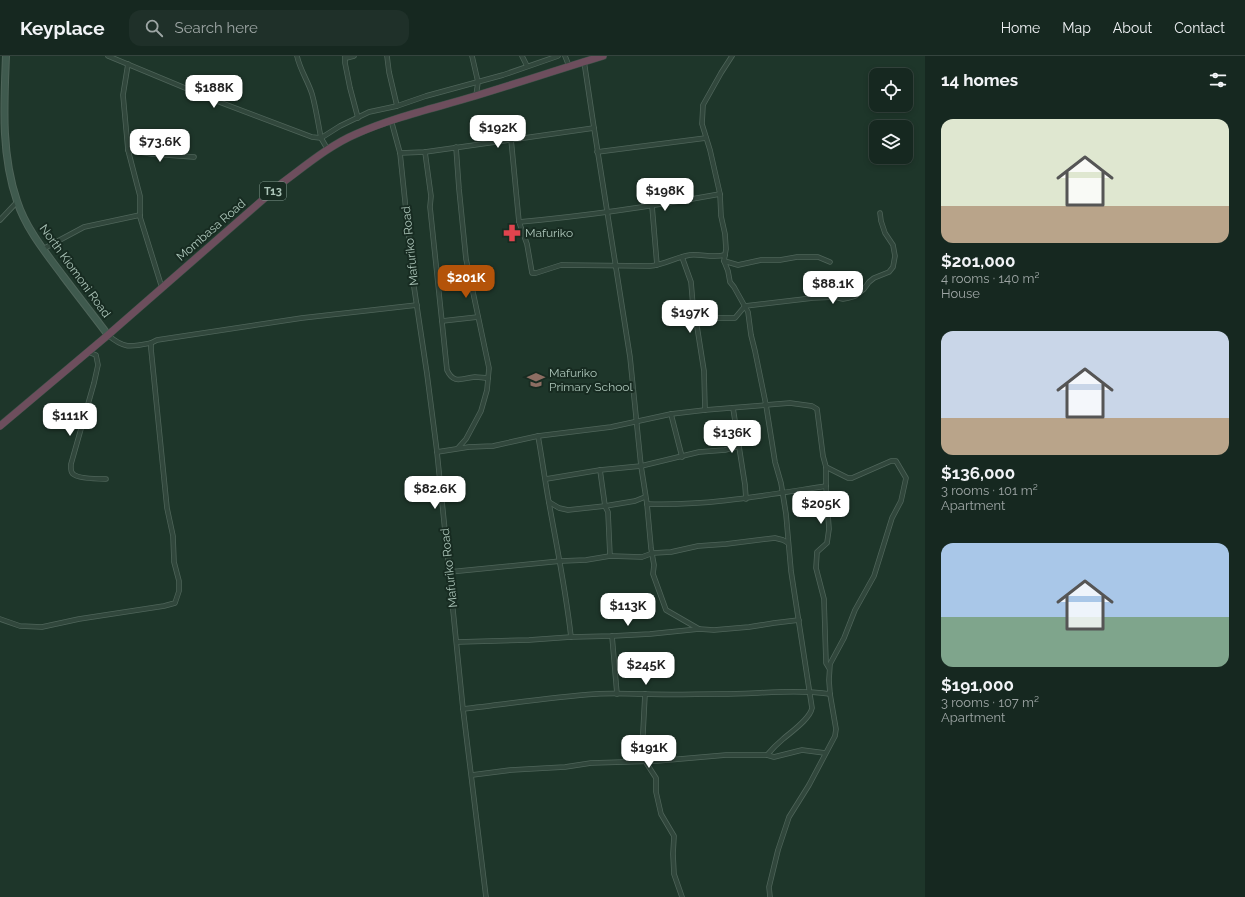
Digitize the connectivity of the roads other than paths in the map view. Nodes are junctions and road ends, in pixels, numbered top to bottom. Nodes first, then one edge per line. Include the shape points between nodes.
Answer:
1 (6, 56) edge
2 (108, 56) edge
3 (297, 56) edge
4 (354, 56) edge
5 (387, 56) edge
6 (472, 56) edge
7 (522, 56) edge
8 (558, 56) edge
9 (565, 56) edge
10 (601, 56) edge
11 (732, 56) edge
12 (346, 57) edge
13 (584, 61) junction
14 (128, 64) junction
15 (527, 66) junction
16 (568, 66) junction
17 (478, 82) junction
18 (476, 96) junction
19 (397, 106) junction
20 (358, 118) junction
21 (391, 120) junction
22 (594, 128) junction
23 (321, 138) junction
24 (706, 138) junction
25 (511, 139) junction
26 (456, 147) junction
27 (128, 150) junction
28 (328, 150) junction
29 (425, 152) junction
30 (597, 152) junction
31 (400, 153) junction
32 (194, 158) dead end
33 (720, 194) junction
34 (17, 202) junction
35 (652, 206) junction
36 (607, 212) junction
37 (880, 213) dead end
38 (140, 215) junction
39 (0, 220) edge
40 (519, 222) junction
41 (43, 250) junction
42 (725, 256) junction
43 (682, 257) junction
44 (724, 261) junction
45 (830, 262) dead end
46 (615, 265) junction
47 (657, 265) junction
48 (162, 288) junction
49 (417, 305) junction
50 (745, 306) junction
51 (478, 317) junction
52 (696, 320) junction
53 (442, 321) junction
54 (108, 334) junction
55 (151, 343) junction
56 (88, 352) junction
57 (488, 378) junction
58 (766, 405) junction
59 (733, 408) junction
60 (705, 410) junction
61 (672, 414) junction
62 (636, 422) junction
63 (0, 426) edge
64 (538, 436) junction
65 (739, 446) junction
66 (458, 449) junction
67 (437, 452) junction
68 (682, 457) junction
69 (641, 466) junction
70 (826, 467) junction
71 (600, 470) junction
72 (106, 479) dead end
73 (546, 479) junction
74 (826, 486) junction
75 (782, 494) junction
76 (645, 497) junction
77 (746, 499) junction
78 (549, 502) junction
79 (647, 504) junction
80 (605, 506) junction
81 (788, 543) junction
82 (653, 553) junction
83 (610, 556) junction
84 (561, 561) junction
85 (449, 572) junction
86 (0, 619) edge
87 (799, 620) junction
88 (699, 629) junction
89 (571, 636) junction
90 (612, 636) junction
91 (457, 642) junction
92 (829, 668) junction
93 (810, 692) junction
94 (617, 694) junction
95 (645, 694) junction
96 (830, 694) junction
97 (464, 709) junction
98 (825, 753) junction
99 (767, 754) junction
100 (644, 760) junction
101 (472, 775) junction
102 (486, 897) edge
103 (682, 897) edge
104 (770, 897) edge

1 - 34 main road, North Kiomoni Road via 4,132 8,166
2 - 14 street
3 - 23 street via 312,94
4 - 12 street
5 - 19 street
6 - 17 street
7 - 15 street
8 - 15 street
9 - 16 street
10 - 13 highway, Mombasa Road / T13
11 - 24 street via 703,105 702,124
12 - 20 street via 345,63
13 - 16 highway, Mombasa Road / T13
13 - 22 street
14 - 23 street via 214,100 312,137
14 - 27 street via 123,95
15 - 17 street
16 - 18 highway, Mombasa Road / T13
17 - 18 street
17 - 19 street
18 - 21 highway, Mombasa Road / T13
19 - 20 street via 369,112
20 - 23 street
21 - 28 highway, Mombasa Road / T13 via 355,134
21 - 31 street, Mafuriko Road
22 - 25 street
22 - 30 street
23 - 28 street
24 - 30 street
24 - 33 street
25 - 26 street
25 - 40 street
26 - 29 street
26 - 51 street via 466,260
27 - 32 street
27 - 38 street via 140,196
28 - 48 highway, Mombasa Road / T13 via 282,183
29 - 31 street
29 - 53 street
30 - 36 street
31 - 49 street, Mafuriko Road
33 - 35 street
33 - 42 street
34 - 39 street
34 - 41 main road, North Kiomoni Road
35 - 36 street
35 - 47 street
36 - 40 street
36 - 46 street
37 - 50 street via 885,233 893,245 893,267 889,272 874,278 855,296
38 - 41 street via 84,227
38 - 48 street
40 - 46 street via 527,244 532,273 561,265
41 - 54 main road, North Kiomoni Road
42 - 43 street
42 - 44 street
43 - 47 street
43 - 52 street via 691,282
44 - 45 street via 738,265 761,260 818,257
44 - 50 street via 730,282
46 - 47 street
46 - 62 street via 630,357
48 - 54 highway, Mombasa Road / T13
49 - 55 street via 302,318
49 - 67 street, Mafuriko Road
50 - 52 street via 735,318
50 - 58 street
51 - 53 street
51 - 57 street via 489,368
52 - 60 street via 704,371
53 - 57 street via 447,370 450,376 461,380
54 - 55 street via 118,343 129,346
54 - 56 highway, Mombasa Road / T13
55 - 86 street via 167,508 179,581 176,602 42,627 20,626
56 - 63 highway, Mombasa Road / T13
56 - 72 street via 96,355 98,365 71,470 77,476
57 - 66 street via 481,411
58 - 59 street
58 - 70 street via 790,403 817,409
58 - 75 street
59 - 60 street
59 - 65 street
60 - 61 street
61 - 62 street
61 - 68 street
62 - 64 street
62 - 69 street
64 - 66 street via 493,446
64 - 73 street
65 - 68 street
65 - 77 street
66 - 67 street
67 - 85 street, Mafuriko Road
68 - 69 street
69 - 71 street
69 - 76 street
70 - 74 street
70 - 92 street via 852,478 896,461 906,478 901,501 892,518 874,576 855,610
71 - 73 street
71 - 80 street
73 - 78 street
74 - 75 street
74 - 92 street via 829,529 827,543 817,552 816,568 824,599 826,663
75 - 77 street
75 - 81 street
76 - 79 street
76 - 80 street
77 - 79 street
78 - 80 street via 568,510
78 - 84 street
79 - 82 street
80 - 83 street via 608,512
81 - 82 street via 775,538
81 - 87 street
82 - 83 street via 642,557
82 - 88 street via 653,576 666,610
83 - 84 street
84 - 85 street
84 - 89 street
85 - 91 street, Mafuriko Road
87 - 88 street via 749,627
87 - 93 street
88 - 90 street
89 - 90 street
89 - 91 street
90 - 94 street
91 - 97 street, Mafuriko Road
92 - 96 street
93 - 95 street
93 - 96 street
93 - 99 street via 812,712
94 - 95 street
94 - 97 street via 574,696
95 - 100 street via 642,752
96 - 98 street via 836,729 835,736
97 - 101 street, Mafuriko Road
98 - 99 street via 802,750 774,757
98 - 104 street via 789,817 769,887
99 - 100 street
100 - 101 street
100 - 103 street via 656,778 661,814 674,836 674,874
101 - 102 street, Mafuriko Road

